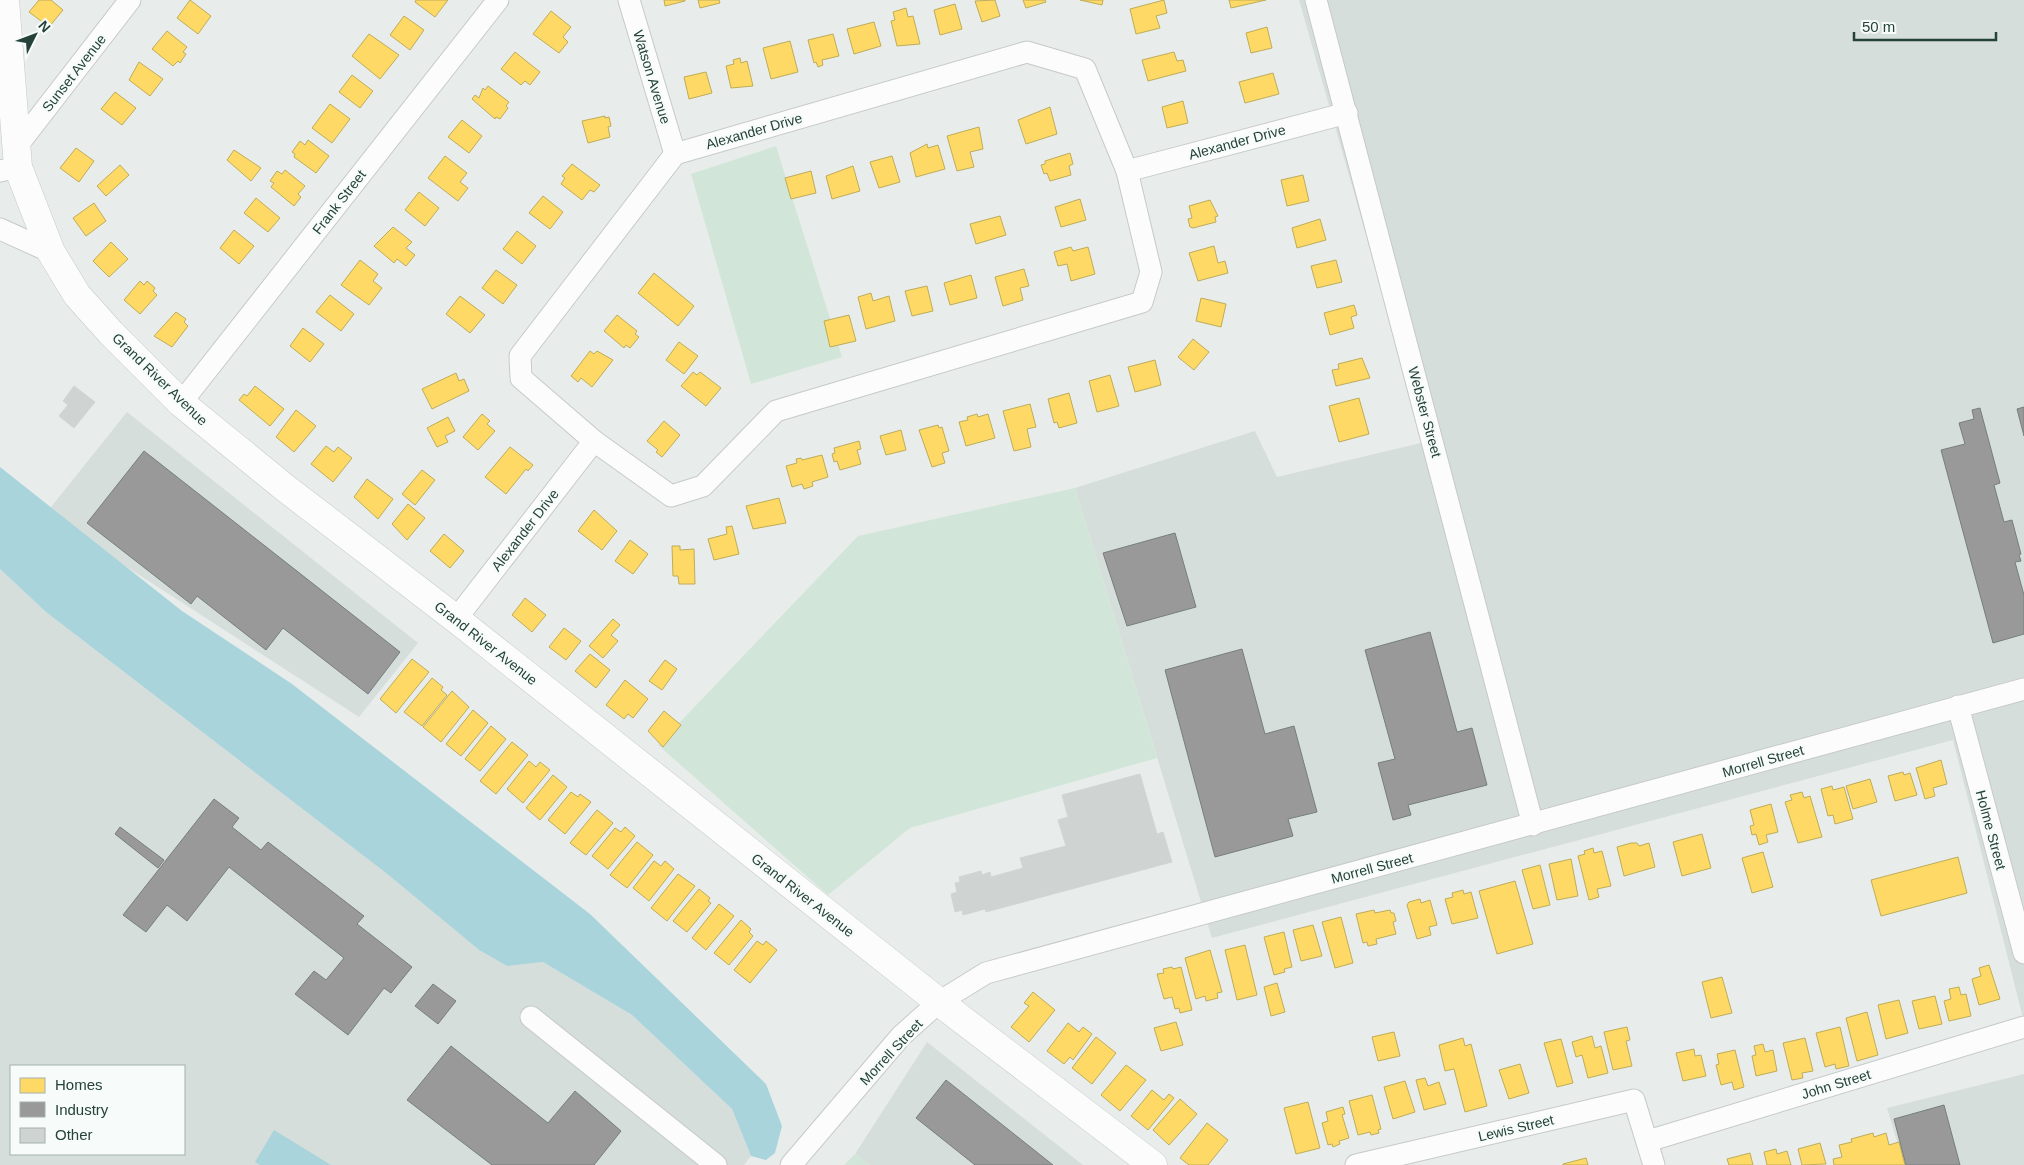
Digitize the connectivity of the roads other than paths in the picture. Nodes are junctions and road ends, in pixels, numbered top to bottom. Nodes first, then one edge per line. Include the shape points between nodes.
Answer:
1 (5, 0) edge
2 (130, 0) edge
3 (498, 0) edge
4 (629, 0) edge
5 (1316, 0) edge
6 (1347, 114) junction
7 (675, 154) junction
8 (12, 161) edge
9 (1127, 171) junction
10 (0, 229) edge
11 (51, 252) junction
12 (181, 403) junction
13 (594, 441) junction
14 (456, 619) junction
15 (2024, 689) edge
16 (1958, 706) junction
17 (1533, 825) junction
18 (2024, 953) edge
19 (939, 1002) junction
20 (531, 1017) dead end
21 (2024, 1027) edge
22 (1648, 1141) junction
23 (716, 1165) edge
24 (791, 1165) edge
25 (1153, 1165) edge
26 (1356, 1165) edge
27 (1654, 1165) edge

1 - 8 street, Grand River Avenue
2 - 8 street, Sunset Avenue
3 - 12 street, Frank Street
4 - 7 street, Watson Avenue
5 - 6 street, Webster Street
6 - 9 street, Alexander Drive
6 - 17 street, Webster Street
7 - 9 street, Alexander Drive via 1027,52 1085,69
7 - 13 street, Alexander Drive via 520,356 521,378
8 - 11 street, Grand River Avenue
9 - 13 street, Alexander Drive via 1150,272 1142,302 776,411 704,486 671,496
10 - 11 street
11 - 12 street, Grand River Avenue via 77,295
12 - 14 street, Grand River Avenue
13 - 14 street, Alexander Drive
14 - 19 street, Grand River Avenue
15 - 16 street, Morrell Street
16 - 17 street, Morrell Street
16 - 18 street, Holme Street
17 - 19 street, Morrell Street via 986,973
19 - 24 street, Morrell Street via 901,1036
19 - 25 street, Grand River Avenue
20 - 23 street
21 - 22 street, John Street
22 - 26 street, Lewis Street via 1634,1100
22 - 27 street

